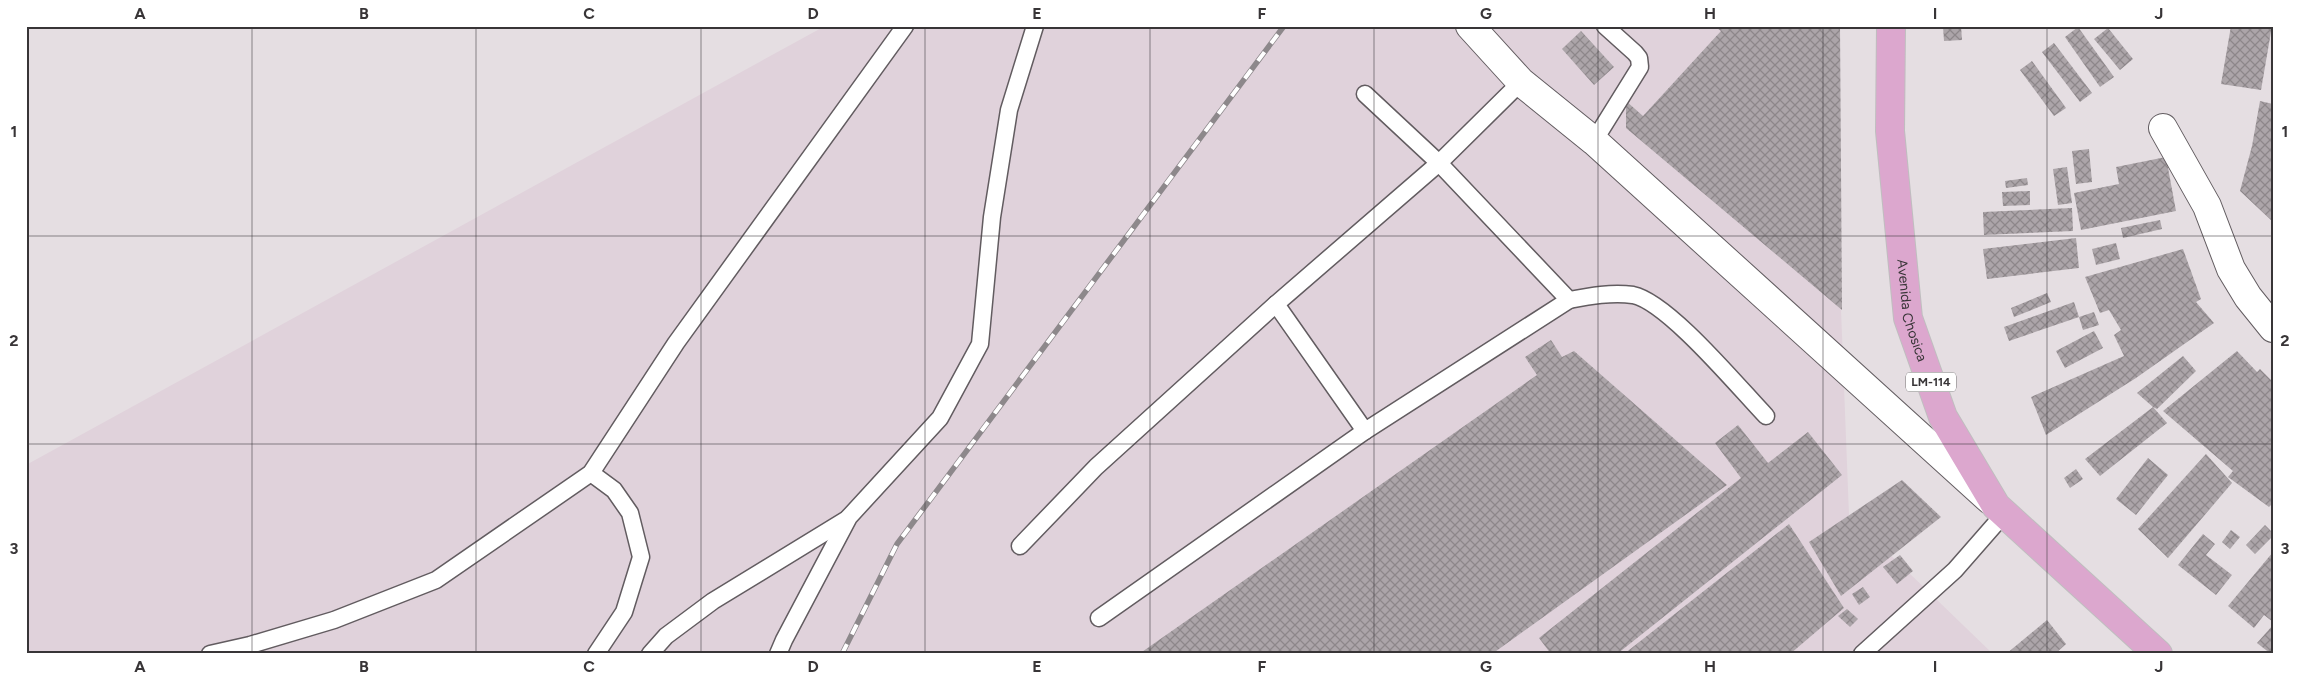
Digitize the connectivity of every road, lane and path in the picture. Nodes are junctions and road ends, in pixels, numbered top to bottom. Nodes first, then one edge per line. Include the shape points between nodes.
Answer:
1 (904, 26) edge
2 (1035, 26) edge
3 (1470, 26) edge
4 (1605, 26) edge
5 (1891, 26) edge
6 (1521, 82) junction
7 (1364, 94) dead end
8 (2163, 128) dead end
9 (1594, 140) junction
10 (1439, 163) junction
11 (1568, 300) junction
12 (1276, 304) junction
13 (2273, 328) edge
14 (1766, 416) dead end
15 (1365, 431) junction
16 (591, 473) junction
17 (2000, 510) junction
18 (849, 518) junction
19 (1020, 546) dead end
20 (1099, 618) dead end
21 (210, 654) edge
22 (596, 654) edge
23 (650, 654) edge
24 (778, 654) edge
25 (1862, 654) edge
26 (2158, 654) edge

1 - 16 lane via 676,343
2 - 18 lane via 1009,110 992,217 980,344 940,418
3 - 6 street
4 - 9 lane via 1635,53 1640,67
5 - 17 main road, Avenida Chosica / LM-114 via 1890,131 1908,318 1943,417
6 - 9 street
6 - 10 lane
7 - 10 lane
8 - 13 street via 2207,206 2231,269
9 - 17 street
10 - 11 lane
10 - 12 lane
11 - 14 lane via 1602,294 1634,296 1656,305 1679,324
11 - 15 lane
12 - 15 lane
12 - 19 lane via 1096,467
15 - 20 lane
16 - 21 lane via 436,580 334,620
16 - 22 lane via 614,490 630,513 641,557 624,612
17 - 25 lane via 1955,570
17 - 26 main road, Avenida Chosica / LM-114
18 - 23 lane via 713,602 666,636
18 - 24 lane

